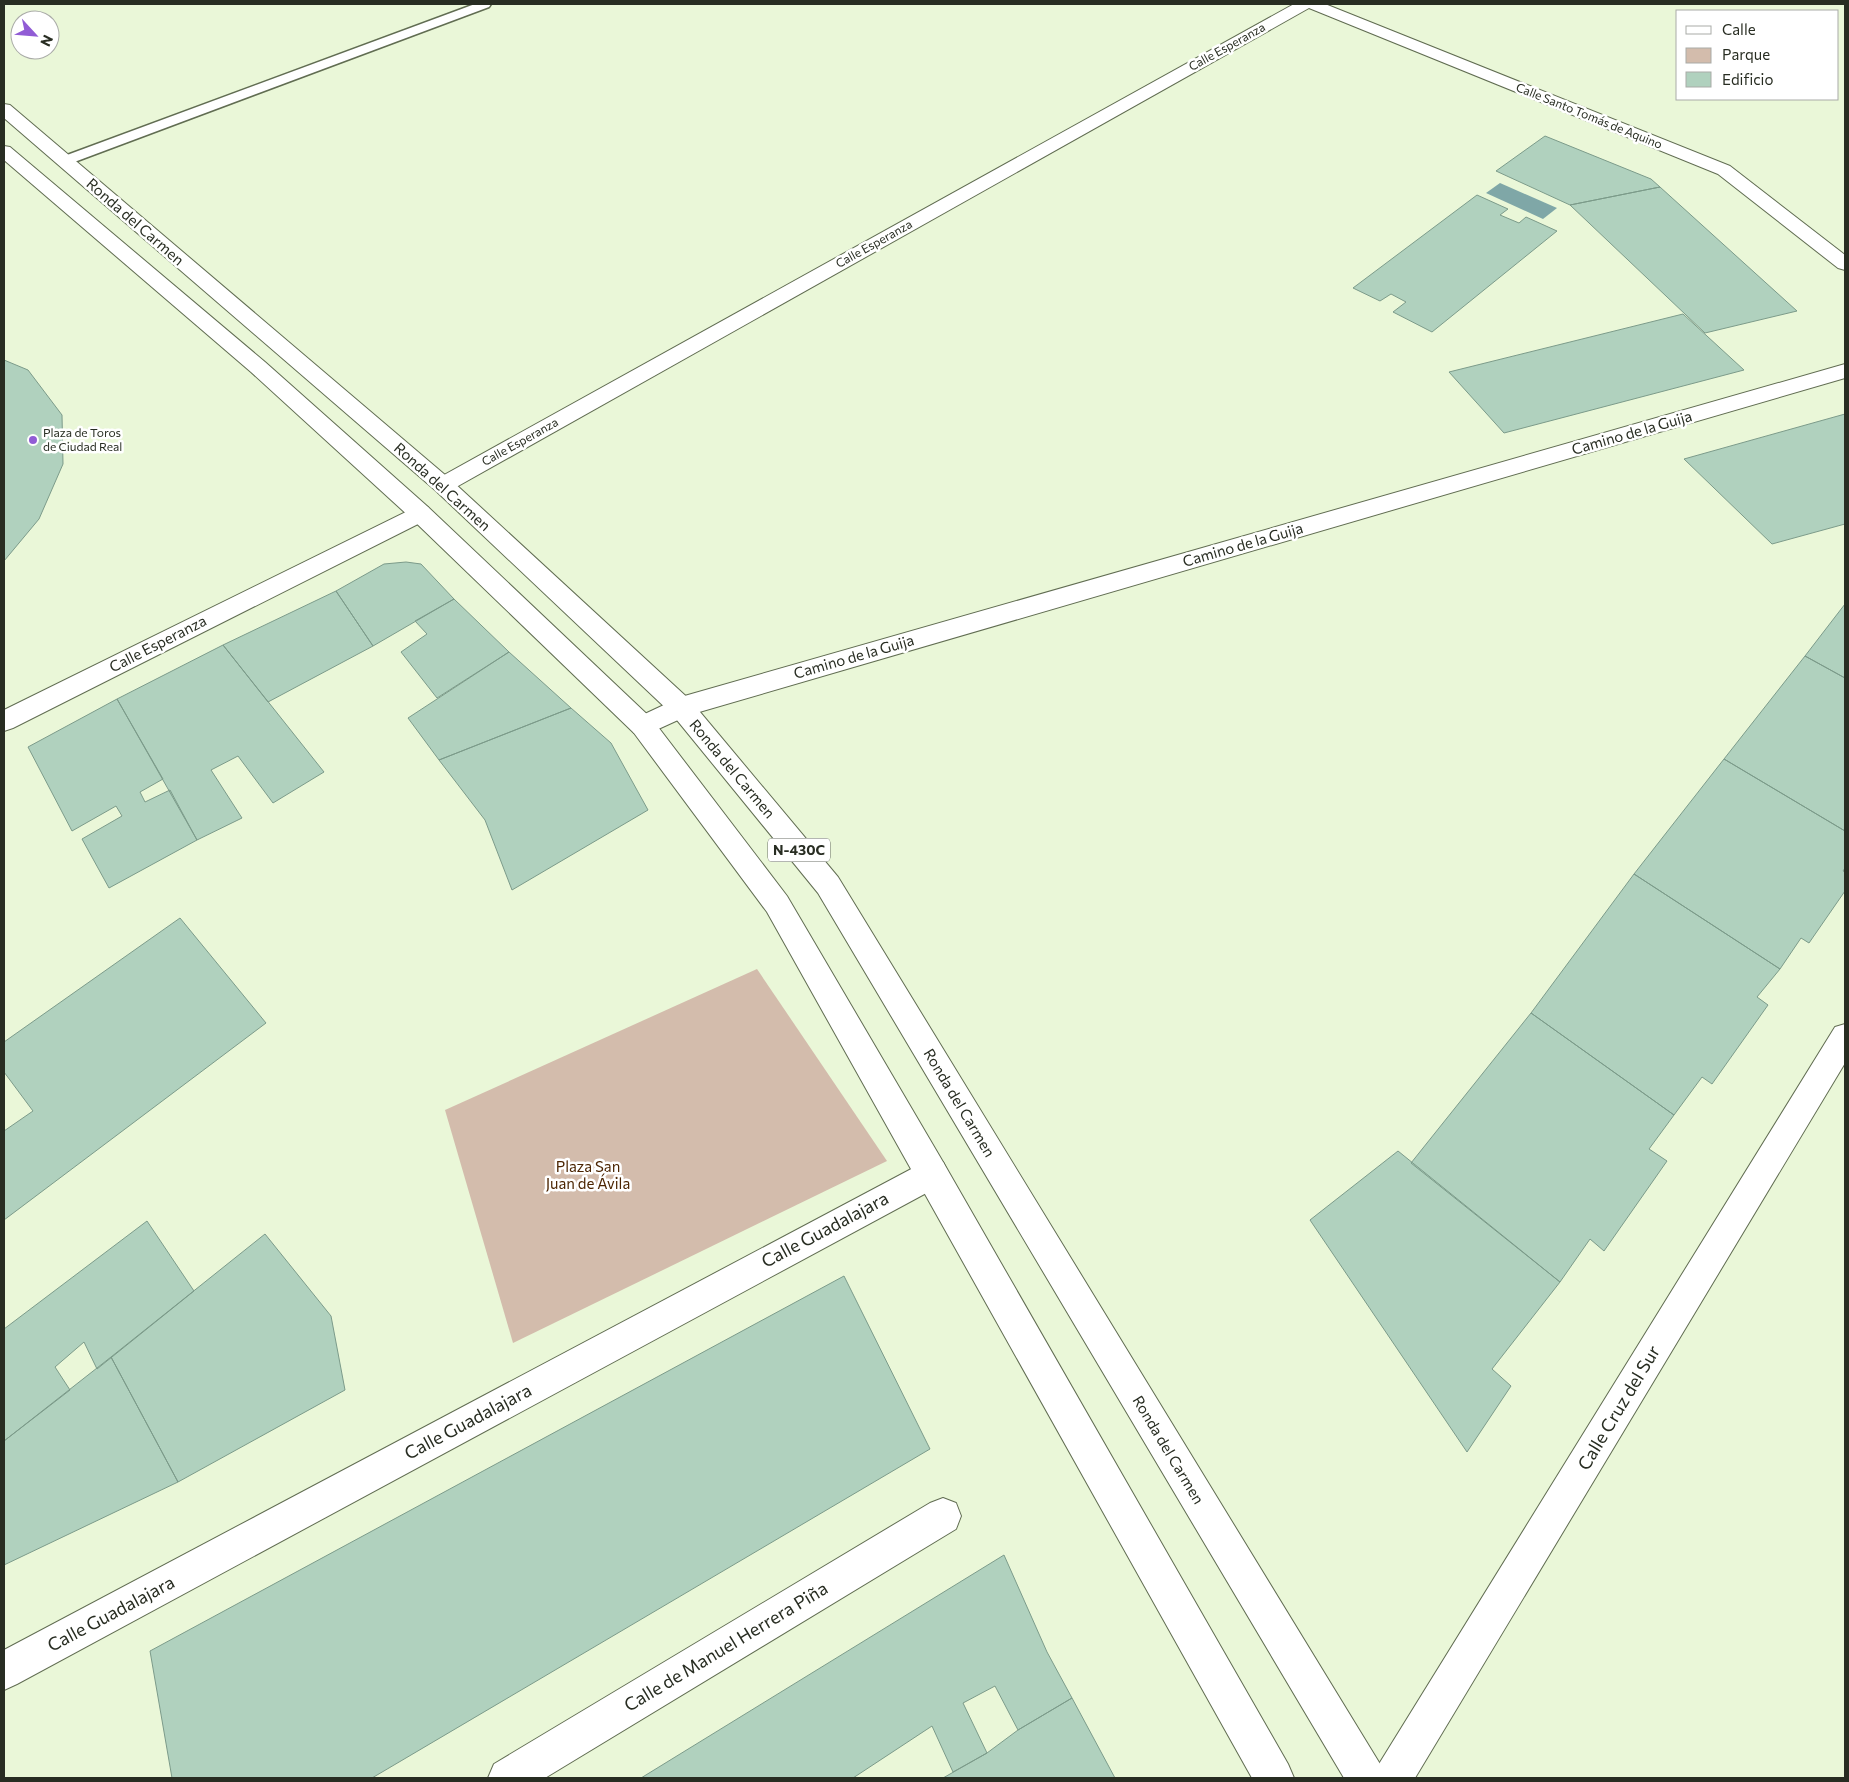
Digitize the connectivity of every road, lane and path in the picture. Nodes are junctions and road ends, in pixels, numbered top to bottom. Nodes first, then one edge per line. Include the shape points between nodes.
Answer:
1 (485, 4) edge
2 (1305, 4) edge
3 (1312, 4) edge
4 (4, 110) edge
5 (4, 151) edge
6 (64, 161) junction
7 (1845, 264) edge
8 (1845, 371) edge
9 (443, 485) junction
10 (420, 512) junction
11 (680, 707) junction
12 (4, 721) edge
13 (643, 726) junction
14 (1845, 1037) edge
15 (932, 1173) junction
16 (944, 1516) dead end
17 (4, 1671) edge
18 (508, 1778) edge
19 (1274, 1778) edge
20 (1366, 1778) edge
21 (1393, 1778) edge

1 - 6 lane
2 - 9 main road, Calle Esperanza
3 - 7 main road, Calle Santo Tomás de Aquino via 1724,170
4 - 6 main road, Ronda del Carmen / N-430C
5 - 10 main road, Ronda del Carmen / N-430C via 258,367
6 - 9 main road, Ronda del Carmen / N-430C
8 - 11 main road, Camino de la Guija
9 - 11 main road, Ronda del Carmen / N-430C
10 - 12 main road, Calle Esperanza
10 - 13 main road, Ronda del Carmen / N-430C
11 - 13 main road, Camino de la Guija
11 - 20 main road, Ronda del Carmen / N-430C via 828,885
13 - 15 main road, Ronda del Carmen / N-430C via 777,904
14 - 21 main road, Calle Cruz del Sur
15 - 17 main road, Calle Guadalajara
15 - 19 main road, Ronda del Carmen / N-430C
16 - 18 main road, Calle de Manuel Herrera Piña

